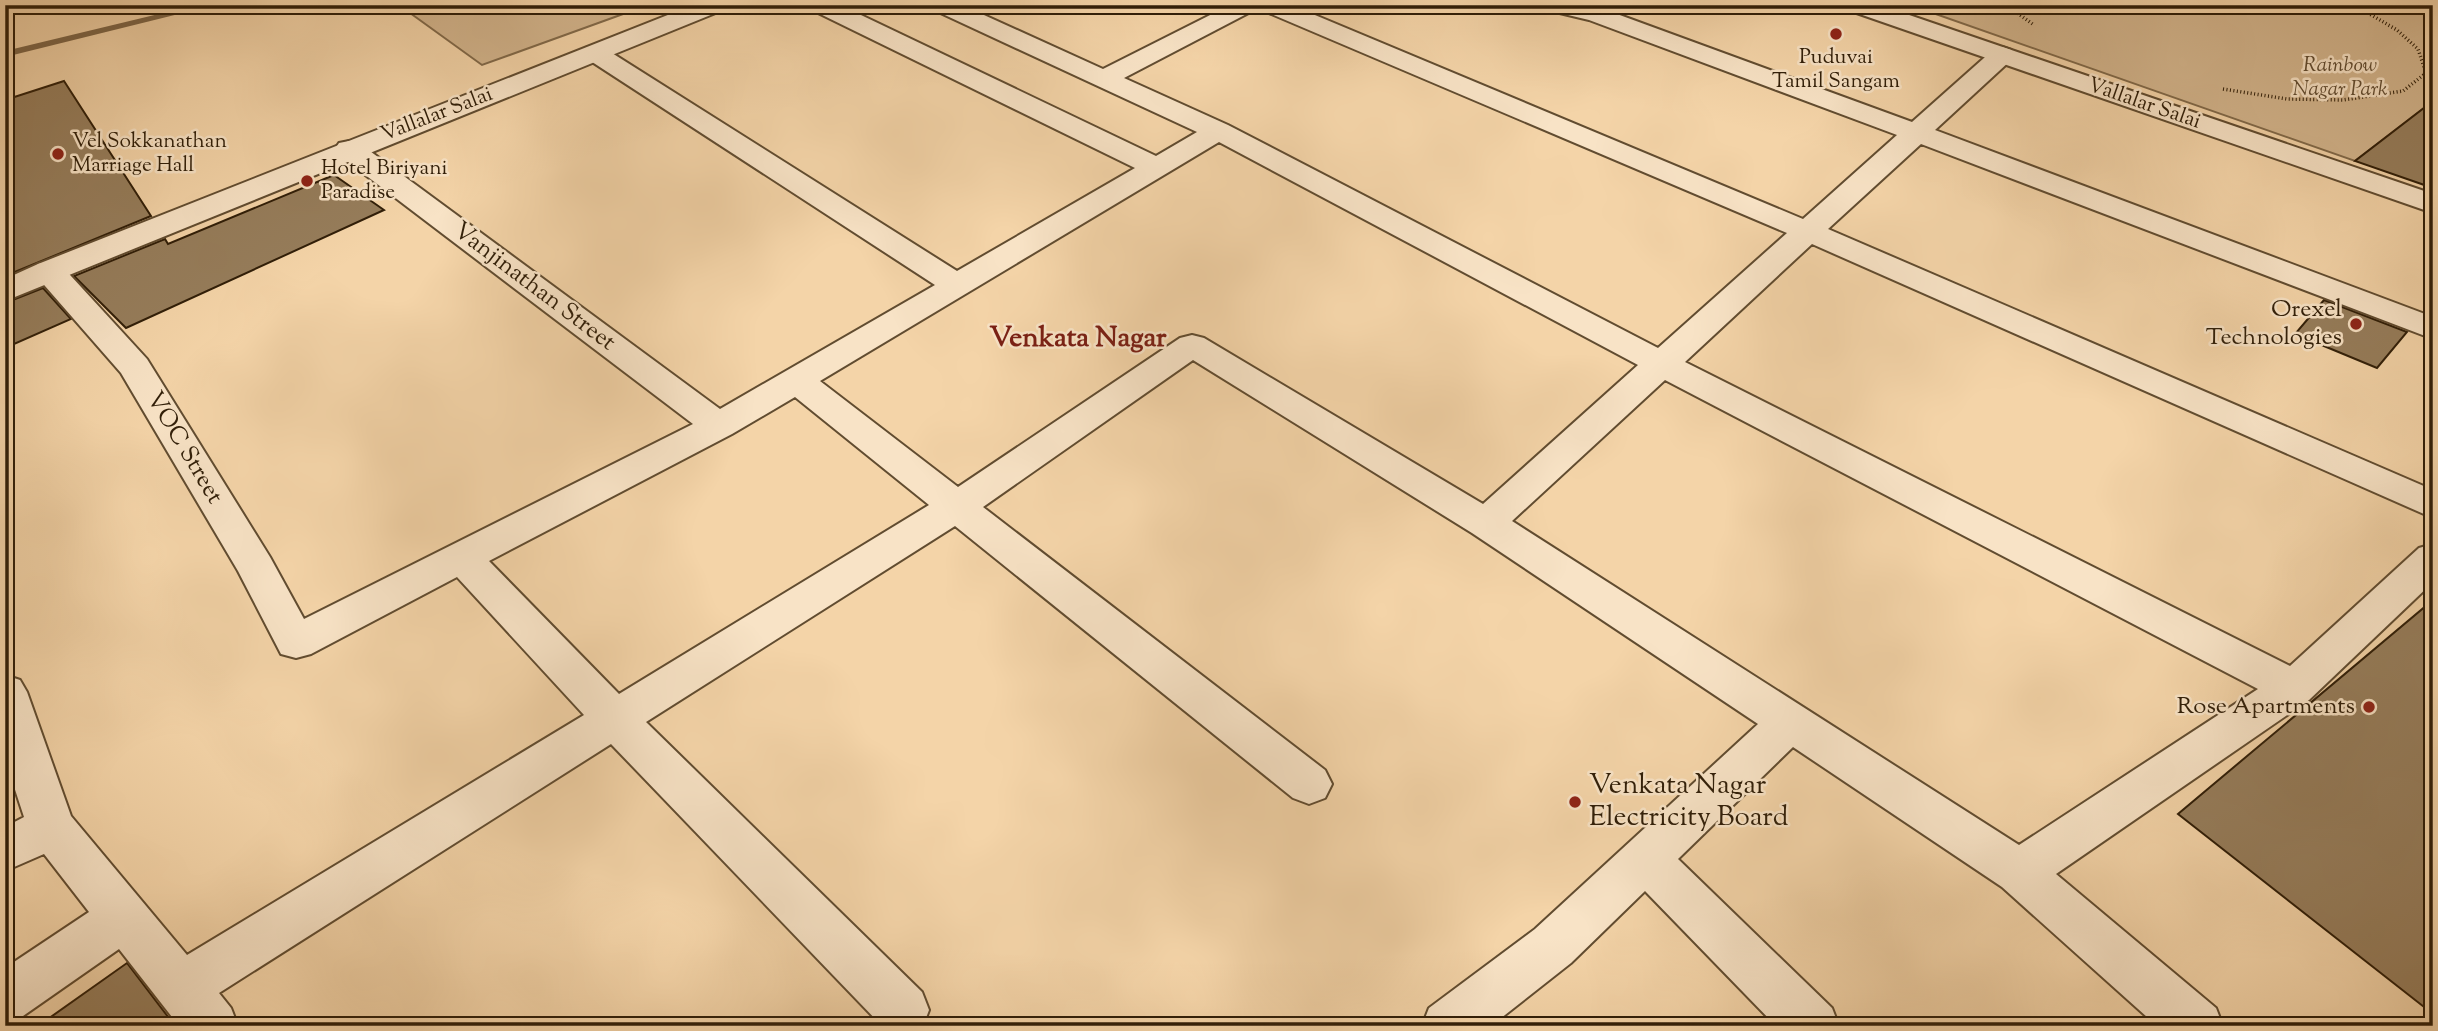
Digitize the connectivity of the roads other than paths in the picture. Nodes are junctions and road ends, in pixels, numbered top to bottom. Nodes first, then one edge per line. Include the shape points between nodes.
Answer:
1 (715, 5) edge
2 (820, 5) edge
3 (942, 5) edge
4 (1249, 5) edge
5 (1270, 5) edge
6 (1555, 5) edge
7 (1856, 5) edge
8 (595, 53) junction
9 (2002, 55) junction
10 (1102, 79) junction
11 (1218, 131) junction
12 (1916, 132) junction
13 (349, 149) junction
14 (1156, 167) junction
15 (2433, 205) edge
16 (1807, 231) junction
17 (49, 271) junction
18 (957, 285) junction
19 (5, 291) edge
20 (2433, 329) edge
21 (1662, 364) junction
22 (796, 380) junction
23 (719, 426) junction
24 (2433, 505) edge
25 (957, 506) junction
26 (1486, 523) junction
27 (462, 557) junction
28 (2433, 558) edge
29 (2294, 688) junction
30 (5, 692) edge
31 (615, 719) junction
32 (1790, 722) junction
33 (1309, 784) dead end
34 (51, 827) junction
35 (5, 850) edge
36 (1646, 860) junction
37 (2019, 872) junction
38 (124, 917) junction
39 (181, 988) junction
40 (5, 998) edge
41 (903, 1010) dead end
42 (212, 1026) edge
43 (1448, 1026) edge
44 (1813, 1026) edge
45 (2197, 1026) edge

1 - 8 street, Vallalar Salai
2 - 14 street
3 - 10 street
4 - 10 street
5 - 16 street
6 - 12 street via 1597,15
7 - 9 street, Vallalar Salai
8 - 13 street, Vallalar Salai
8 - 18 street
9 - 12 street
9 - 15 street, Vallalar Salai
10 - 11 street
11 - 14 street
11 - 21 street
12 - 16 street
12 - 20 street
13 - 17 street, Vallalar Salai
13 - 23 street, Vanjinathan Street
14 - 18 street
16 - 21 street
16 - 24 street
17 - 19 street, Vallalar Salai
17 - 27 street, VOC Street via 135,367 256,566 296,642
18 - 22 street
21 - 26 street
21 - 29 street
22 - 23 street
22 - 25 street
23 - 27 street
25 - 26 street via 1192,345
25 - 31 street
25 - 33 street
26 - 32 street
27 - 31 street
28 - 29 street
29 - 37 street
30 - 34 street
31 - 39 street
31 - 41 street
32 - 36 street
32 - 37 street
34 - 35 street
34 - 38 street
36 - 43 street via 1553,946
36 - 44 street
37 - 45 street
38 - 39 street
38 - 40 street
39 - 42 street

